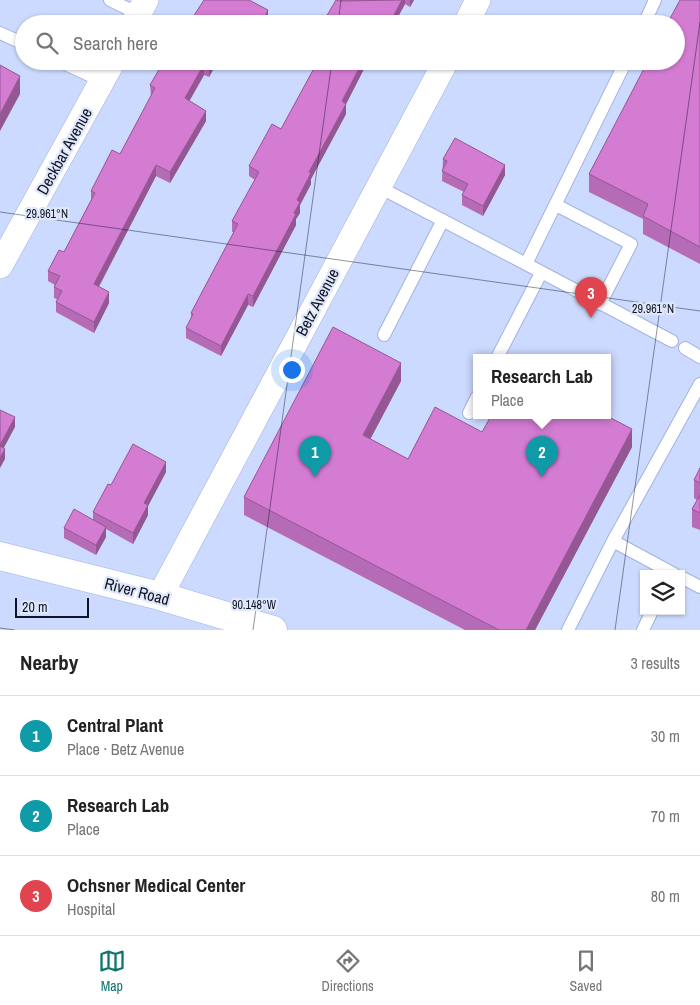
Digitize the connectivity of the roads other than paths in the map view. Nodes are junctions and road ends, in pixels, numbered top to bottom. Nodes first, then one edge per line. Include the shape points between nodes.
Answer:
1 (110, 0) edge
2 (478, 0) edge
3 (656, 0) edge
4 (139, 13) edge
5 (470, 15) edge
6 (648, 15) edge
7 (0, 33) edge
8 (15, 40) edge
9 (441, 70) edge
10 (622, 70) edge
11 (107, 71) edge
12 (379, 187) junction
13 (556, 205) junction
14 (443, 220) junction
15 (526, 264) junction
16 (0, 266) edge
17 (541, 273) junction
18 (600, 304) junction
19 (384, 335) dead end
20 (672, 341) dead end
21 (685, 348) dead end
22 (499, 354) edge
23 (700, 357) edge
24 (700, 384) edge
25 (473, 405) edge
26 (469, 413) dead end
27 (613, 541) junction
28 (0, 556) edge
29 (667, 570) edge
30 (685, 579) edge
31 (700, 587) edge
32 (160, 596) junction
33 (650, 615) edge
34 (273, 630) edge
35 (568, 630) edge
36 (643, 630) edge

1 - 4 lane
2 - 5 street
3 - 6 lane
7 - 8 lane
9 - 12 street, Betz Avenue
10 - 13 lane
11 - 16 street, Deckbar Avenue
12 - 14 lane
12 - 32 street, Betz Avenue
13 - 15 lane
13 - 18 lane via 631,244
14 - 15 lane
14 - 19 lane
15 - 17 lane
17 - 18 lane
17 - 22 lane
18 - 20 lane
21 - 23 lane
24 - 27 lane
25 - 26 lane
27 - 29 lane
27 - 35 lane
28 - 32 main road, River Road
30 - 31 lane
32 - 34 main road, River Road
33 - 36 lane

